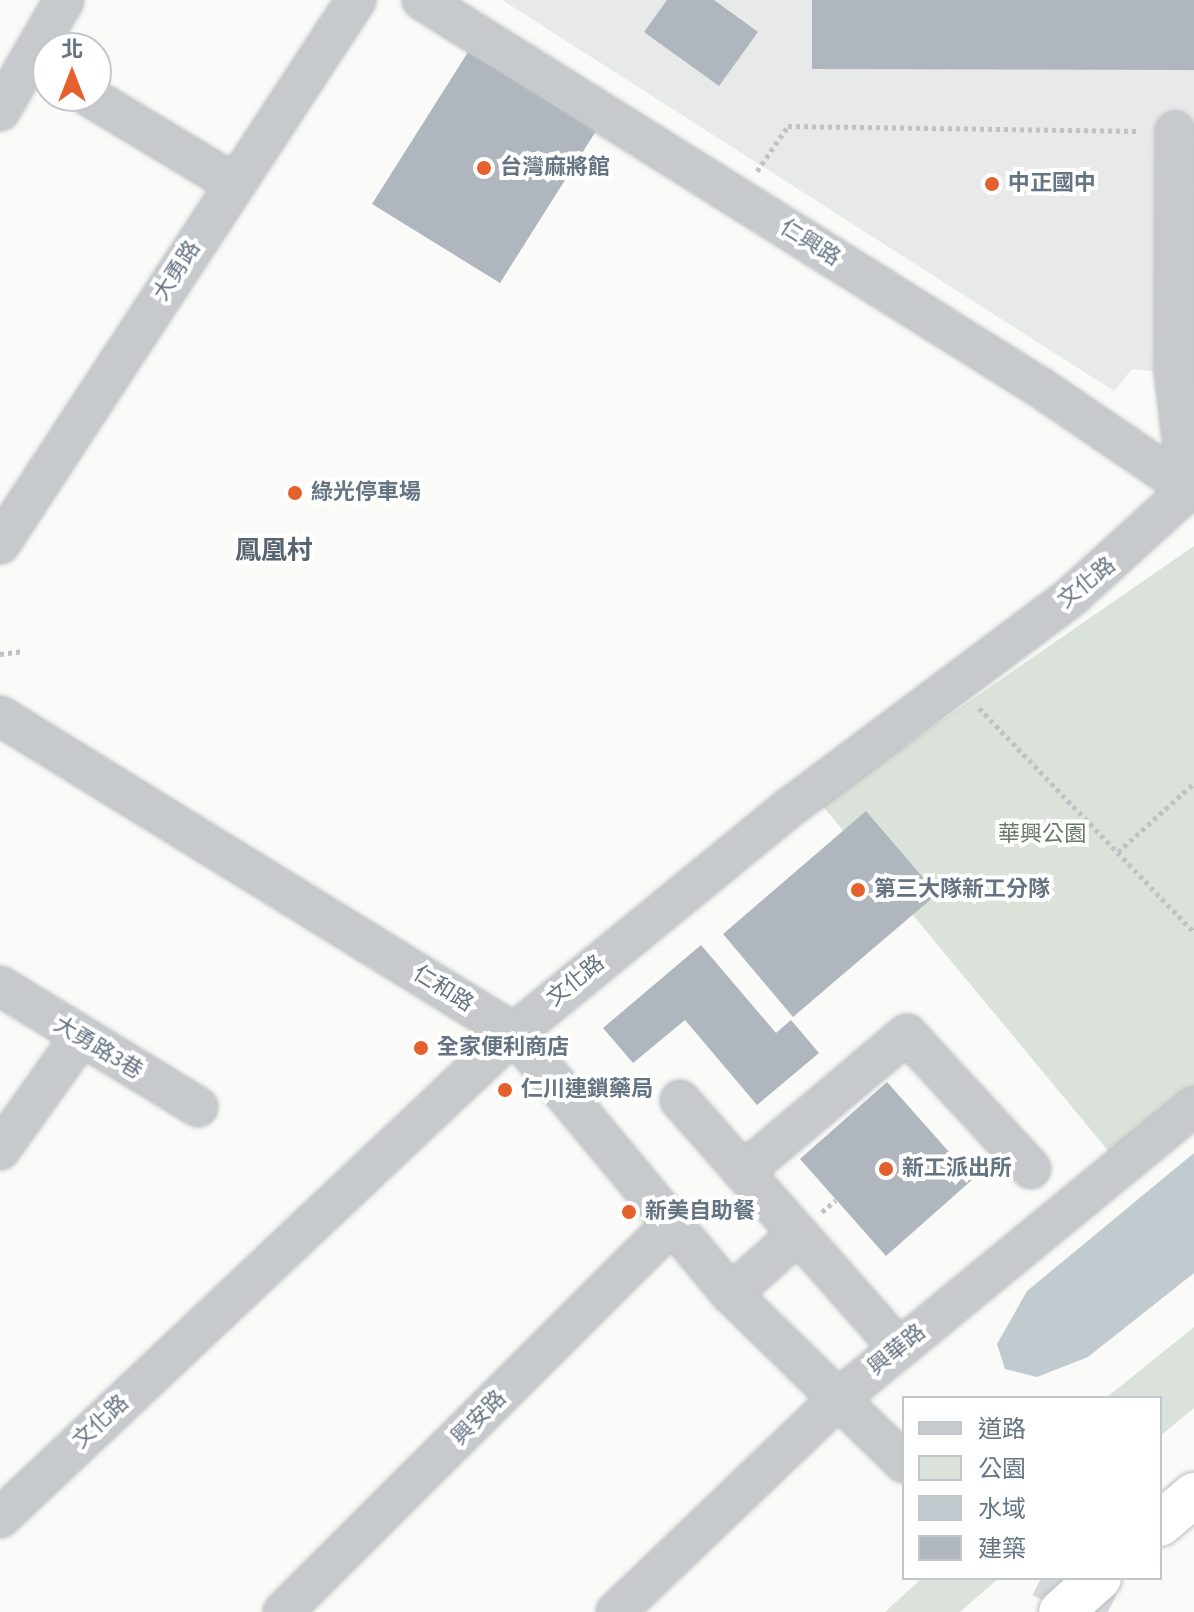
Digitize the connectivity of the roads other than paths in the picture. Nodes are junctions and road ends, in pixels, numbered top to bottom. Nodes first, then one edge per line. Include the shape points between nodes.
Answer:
1 (64, 0) edge
2 (356, 0) edge
3 (422, 0) edge
4 (52, 32) edge
5 (32, 74) edge
6 (112, 110) edge
7 (0, 111) edge
8 (1175, 131) road end
9 (235, 184) junction
10 (1192, 488) edge
11 (0, 544) edge
12 (0, 716) edge
13 (0, 986) edge
14 (514, 1033) junction
15 (80, 1038) junction
16 (680, 1100) dead end
17 (198, 1107) dead end
18 (1194, 1107) edge
19 (0, 1150) edge
20 (1031, 1169) dead end
21 (743, 1172) junction
22 (674, 1222) junction
23 (798, 1234) junction
24 (731, 1294) junction
25 (899, 1348) junction
26 (838, 1399) junction
27 (902, 1461) edge
28 (1194, 1495) edge
29 (0, 1518) edge
30 (1162, 1522) edge
31 (1097, 1580) edge
32 (283, 1612) edge
33 (616, 1612) edge
34 (1061, 1612) edge

1 - 4 street
2 - 9 street, 大勇路
3 - 10 street, 仁興路
5 - 7 street
6 - 9 street
8 - 10 street via 1174,371
9 - 11 street, 大勇路
10 - 14 street, 文化路 via 1142,539 1072,596 800,799
12 - 14 street, 仁和路
13 - 15 street, 大勇路3巷
14 - 22 street, 仁和路
14 - 29 street, 文化路
15 - 17 street, 大勇路3巷
15 - 19 street
16 - 21 street
18 - 25 street, 興華路
20 - 21 street via 907,1034
21 - 23 street
22 - 24 street, 仁和路
22 - 32 street, 興安路
23 - 24 street
23 - 25 street
24 - 26 street, 仁和路
25 - 26 street, 興華路
26 - 27 street, 仁和路
26 - 33 street, 興華路
28 - 30 highway
31 - 34 highway

